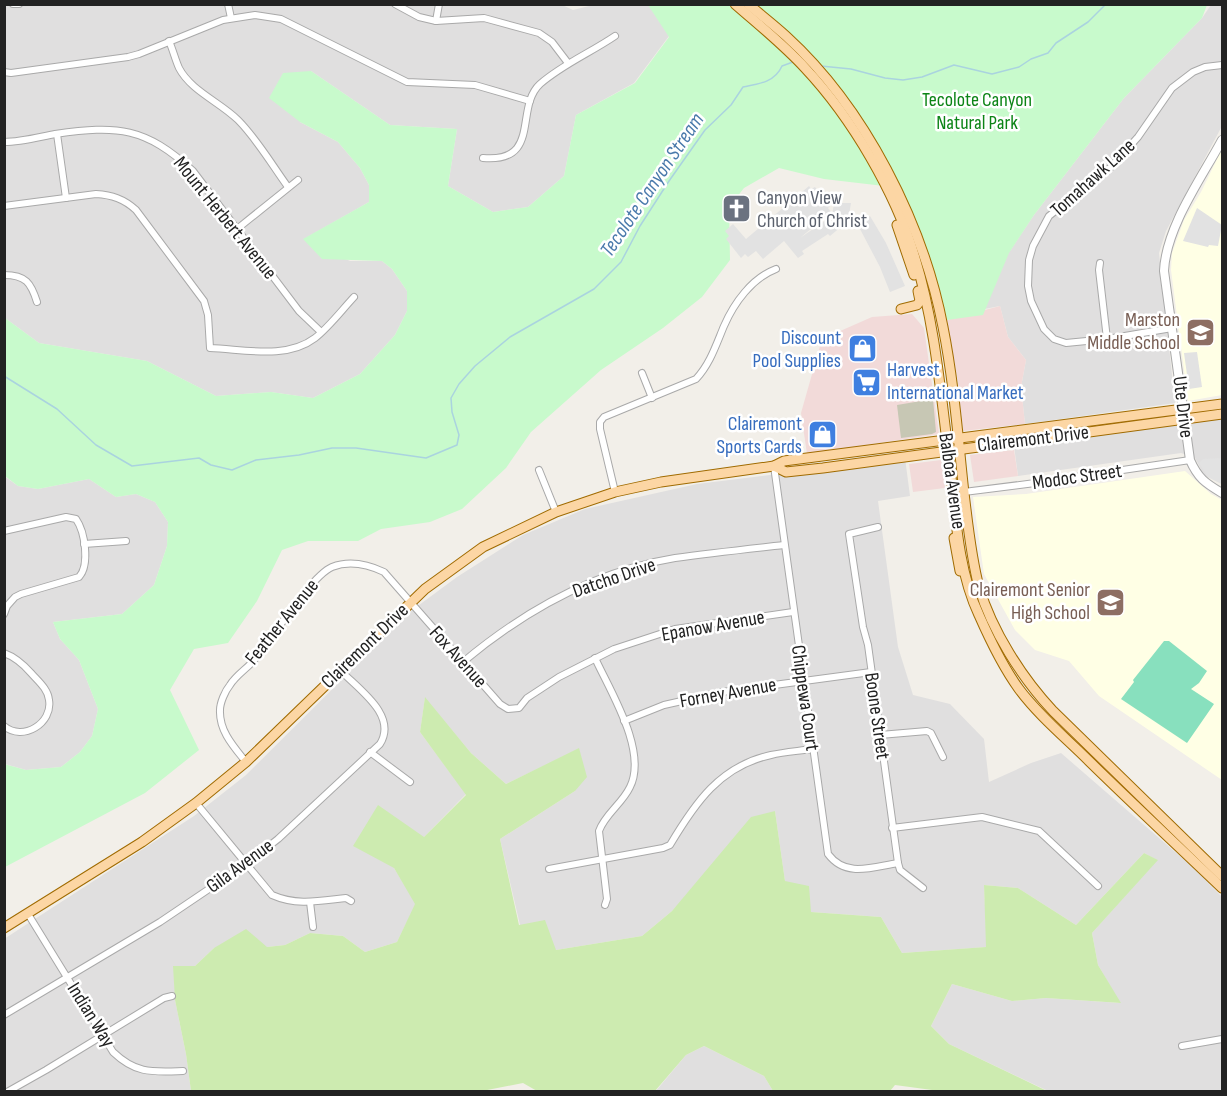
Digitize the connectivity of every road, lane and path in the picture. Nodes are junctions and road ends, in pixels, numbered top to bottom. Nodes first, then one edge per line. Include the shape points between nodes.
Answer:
1 (13, 4) edge
2 (19, 4) edge
3 (228, 4) edge
4 (395, 4) edge
5 (439, 4) edge
6 (735, 4) edge
7 (748, 4) edge
8 (231, 18) junction
9 (436, 21) junction
10 (615, 36) dead end
11 (169, 42) junction
12 (568, 63) junction
13 (1222, 65) edge
14 (4, 72) edge
15 (530, 101) junction
16 (57, 134) junction
17 (1222, 140) edge
18 (4, 142) edge
19 (483, 158) dead end
20 (298, 180) dead end
21 (288, 187) junction
22 (889, 194) junction
23 (66, 198) junction
24 (4, 206) edge
25 (237, 229) junction
26 (1100, 263) dead end
27 (776, 269) dead end
28 (4, 275) edge
29 (354, 297) dead end
30 (37, 302) dead end
31 (930, 323) junction
32 (1172, 328) junction
33 (321, 332) junction
34 (1107, 339) junction
35 (642, 373) dead end
36 (652, 398) junction
37 (1222, 404) edge
38 (1182, 409) junction
39 (1222, 414) edge
40 (1183, 419) junction
41 (958, 438) junction
42 (947, 440) junction
43 (959, 449) junction
44 (948, 451) junction
45 (1190, 460) junction
46 (774, 466) junction
47 (539, 470) dead end
48 (615, 492) junction
49 (964, 492) junction
50 (1222, 494) edge
51 (556, 512) junction
52 (878, 527) dead end
53 (4, 531) edge
54 (126, 541) dead end
55 (84, 544) junction
56 (784, 545) junction
57 (410, 603) junction
58 (794, 612) junction
59 (4, 614) edge
60 (4, 653) edge
61 (594, 658) junction
62 (463, 662) junction
63 (340, 670) junction
64 (871, 672) junction
65 (803, 681) junction
66 (508, 709) joint
67 (624, 721) junction
68 (4, 726) edge
69 (880, 735) junction
70 (812, 749) junction
71 (370, 752) junction
72 (943, 757) dead end
73 (246, 762) junction
74 (410, 782) dead end
75 (196, 803) junction
76 (892, 828) junction
77 (601, 858) junction
78 (898, 863) junction
79 (246, 864) junction
80 (549, 868) dead end
81 (1222, 876) edge
82 (1098, 886) dead end
83 (923, 888) dead end
84 (1222, 888) edge
85 (351, 901) dead end
86 (310, 902) junction
87 (604, 905) dead end
88 (28, 914) junction
89 (313, 927) dead end
90 (4, 928) edge
91 (68, 978) junction
92 (172, 996) dead end
93 (4, 1015) edge
94 (103, 1035) junction
95 (1222, 1039) edge
96 (1182, 1046) dead end
97 (183, 1071) dead end
98 (7, 1092) edge

1 - 2 street
3 - 8 street
4 - 9 street
5 - 9 street
6 - 22 main road, Balboa Avenue via 807,69 845,118
7 - 41 main road, Balboa Avenue via 788,38 852,112 899,195 936,292
8 - 11 street
8 - 15 street via 255,15 281,19 407,82 475,85
9 - 12 street via 484,18 539,33 552,42
10 - 12 street
11 - 14 street via 128,57
11 - 21 street via 188,79 241,123
12 - 15 street via 540,84
13 - 34 street, Tomahawk Lane via 1205,67 1172,88 1138,137 1111,167 1049,216 1033,246 1028,272 1031,301 1044,329 1054,339 1066,343
15 - 19 street via 526,128 514,151 502,158
16 - 18 street, Mount Herbert Avenue
16 - 23 street
16 - 25 street, Mount Herbert Avenue via 101,129 148,138 193,171
17 - 32 street, Ute Drive via 1167,246 1164,271
20 - 21 street
21 - 25 street
22 - 31 main road, Balboa Avenue via 915,257
22 - 31 main road via 920,301 901,309 918,310
23 - 24 street
23 - 33 street via 110,195 136,210 204,301 210,348 282,352 301,346
25 - 33 street, Mount Herbert Avenue via 299,311
26 - 34 street
27 - 36 street via 764,274 745,293 725,322 706,368 689,383
28 - 30 street via 24,279 33,287
29 - 33 street
31 - 42 main road, Balboa Avenue
32 - 34 street
32 - 38 street, Ute Drive
35 - 36 street
36 - 48 street via 600,422
37 - 38 main road, Clairemont Drive
38 - 40 street, Ute Drive
38 - 41 main road, Clairemont Drive
39 - 40 main road, Clairemont Drive
40 - 43 main road, Clairemont Drive
40 - 45 street, Ute Drive
41 - 42 main road, Clairemont Drive
41 - 43 main road, Balboa Avenue
42 - 44 main road, Balboa Avenue
42 - 46 main road, Clairemont Drive via 784,461
43 - 44 main road, Clairemont Drive
43 - 49 main road, Balboa Avenue
44 - 46 main road, Clairemont Drive via 786,472
44 - 84 main road, Balboa Avenue via 969,591 1020,691
45 - 49 street, Modoc Street
45 - 50 street, Ute Drive via 1196,474
46 - 48 main road, Clairemont Drive
46 - 56 street, Chippewa Court
47 - 51 street
48 - 51 main road, Clairemont Drive
49 - 81 main road, Balboa Avenue via 979,588 1018,669 1053,711
51 - 57 main road, Clairemont Drive via 483,548
52 - 64 street, Boone Street via 849,534
53 - 55 street via 75,519
54 - 55 street
55 - 59 street via 86,567 79,577 21,594
56 - 58 street, Chippewa Court
56 - 62 street, Datcho Drive via 673,559 592,582 534,610
57 - 62 street, Fox Avenue
57 - 63 main road, Clairemont Drive
57 - 73 street, Feather Avenue via 384,572 369,565 352,563 330,568 315,580 254,661 229,685 220,708 223,730
58 - 61 street, Epanow Avenue via 675,630
58 - 65 street, Chippewa Court
60 - 68 street via 24,665 50,700 49,713 34,729 19,732
61 - 66 street, Epanow Avenue via 543,687 519,708
61 - 67 street
62 - 66 street, Fox Avenue
63 - 71 street, Gila Avenue via 382,714 384,738
63 - 73 main road, Clairemont Drive
64 - 65 street, Forney Avenue
64 - 69 street, Boone Street
65 - 67 street, Forney Avenue via 722,692 664,705
65 - 70 street, Chippewa Court
67 - 77 street via 636,765 631,787 602,821 598,837
69 - 72 street via 927,731
69 - 76 street, Boone Street
70 - 77 street via 772,754 738,767 697,802 670,845
70 - 78 street, Chippewa Court via 828,854 839,866 850,869
71 - 74 street
71 - 79 street, Gila Avenue
73 - 75 main road, Clairemont Drive
75 - 79 street
75 - 88 main road, Clairemont Drive
76 - 78 street, Boone Street
76 - 82 street via 982,817 1039,831
77 - 80 street
77 - 87 street via 607,898
78 - 83 street via 900,870
79 - 86 street via 272,895 286,901
79 - 91 street, Gila Avenue
85 - 86 street via 346,898
86 - 89 street
88 - 90 main road, Clairemont Drive
88 - 91 street, Indian Way
91 - 93 street, Gila Avenue
91 - 94 street, Indian Way
92 - 94 street
94 - 97 street, Indian Way via 113,1052 134,1068 150,1072
94 - 98 street
95 - 96 street

